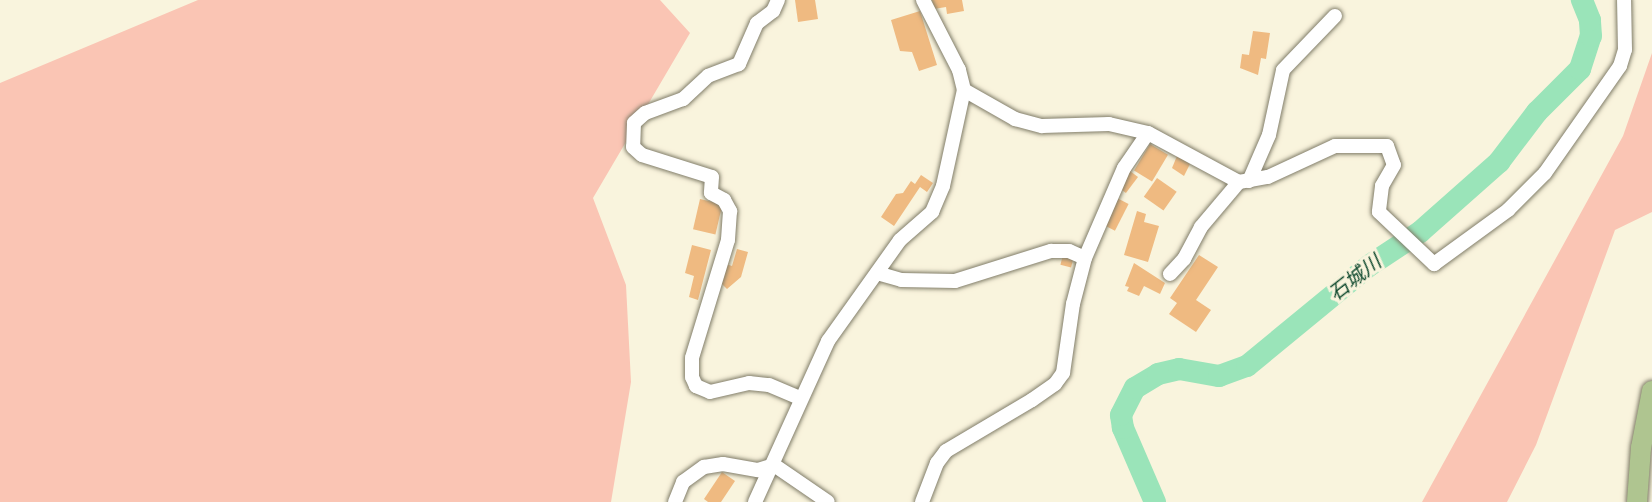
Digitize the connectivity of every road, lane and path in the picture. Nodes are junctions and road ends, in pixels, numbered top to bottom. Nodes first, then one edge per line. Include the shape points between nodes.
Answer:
1 (778, 0) edge
2 (923, 0) edge
3 (1624, 0) edge
4 (1335, 16) dead end
5 (963, 90) junction
6 (1148, 133) junction
7 (1244, 182) junction
8 (1085, 258) junction
9 (877, 273) junction
10 (1170, 274) dead end
11 (1652, 391) edge
12 (800, 398) junction
13 (774, 465) junction
14 (675, 502) edge
15 (755, 502) edge
16 (828, 502) edge
17 (922, 502) edge
18 (1637, 502) edge

1 - 12 street via 773,11 757,23 739,64 708,76 683,99 645,113 634,123 633,147 642,155 712,177 711,193 724,200 730,211 728,240 692,358 696,386 710,392 749,383 769,385
2 - 5 street via 959,70
3 - 7 street via 1625,50 1620,66 1545,173 1508,210 1434,264 1379,212 1382,186 1394,165 1388,146 1335,146 1268,177
4 - 7 street via 1282,70 1269,135
5 - 6 street via 1015,119 1042,126 1109,124
5 - 9 street via 943,186 932,212 900,240
6 - 7 street
6 - 8 street via 1124,168
7 - 10 street via 1202,227 1184,259
8 - 9 street via 1069,251 1051,251 955,281 901,280
8 - 17 street via 1073,304 1063,373 1032,400 946,451 937,462
9 - 12 street via 828,341
11 - 18 main road via 1641,448
12 - 13 street
13 - 14 street via 758,470 723,464 704,467 683,482
13 - 15 street
13 - 16 street

